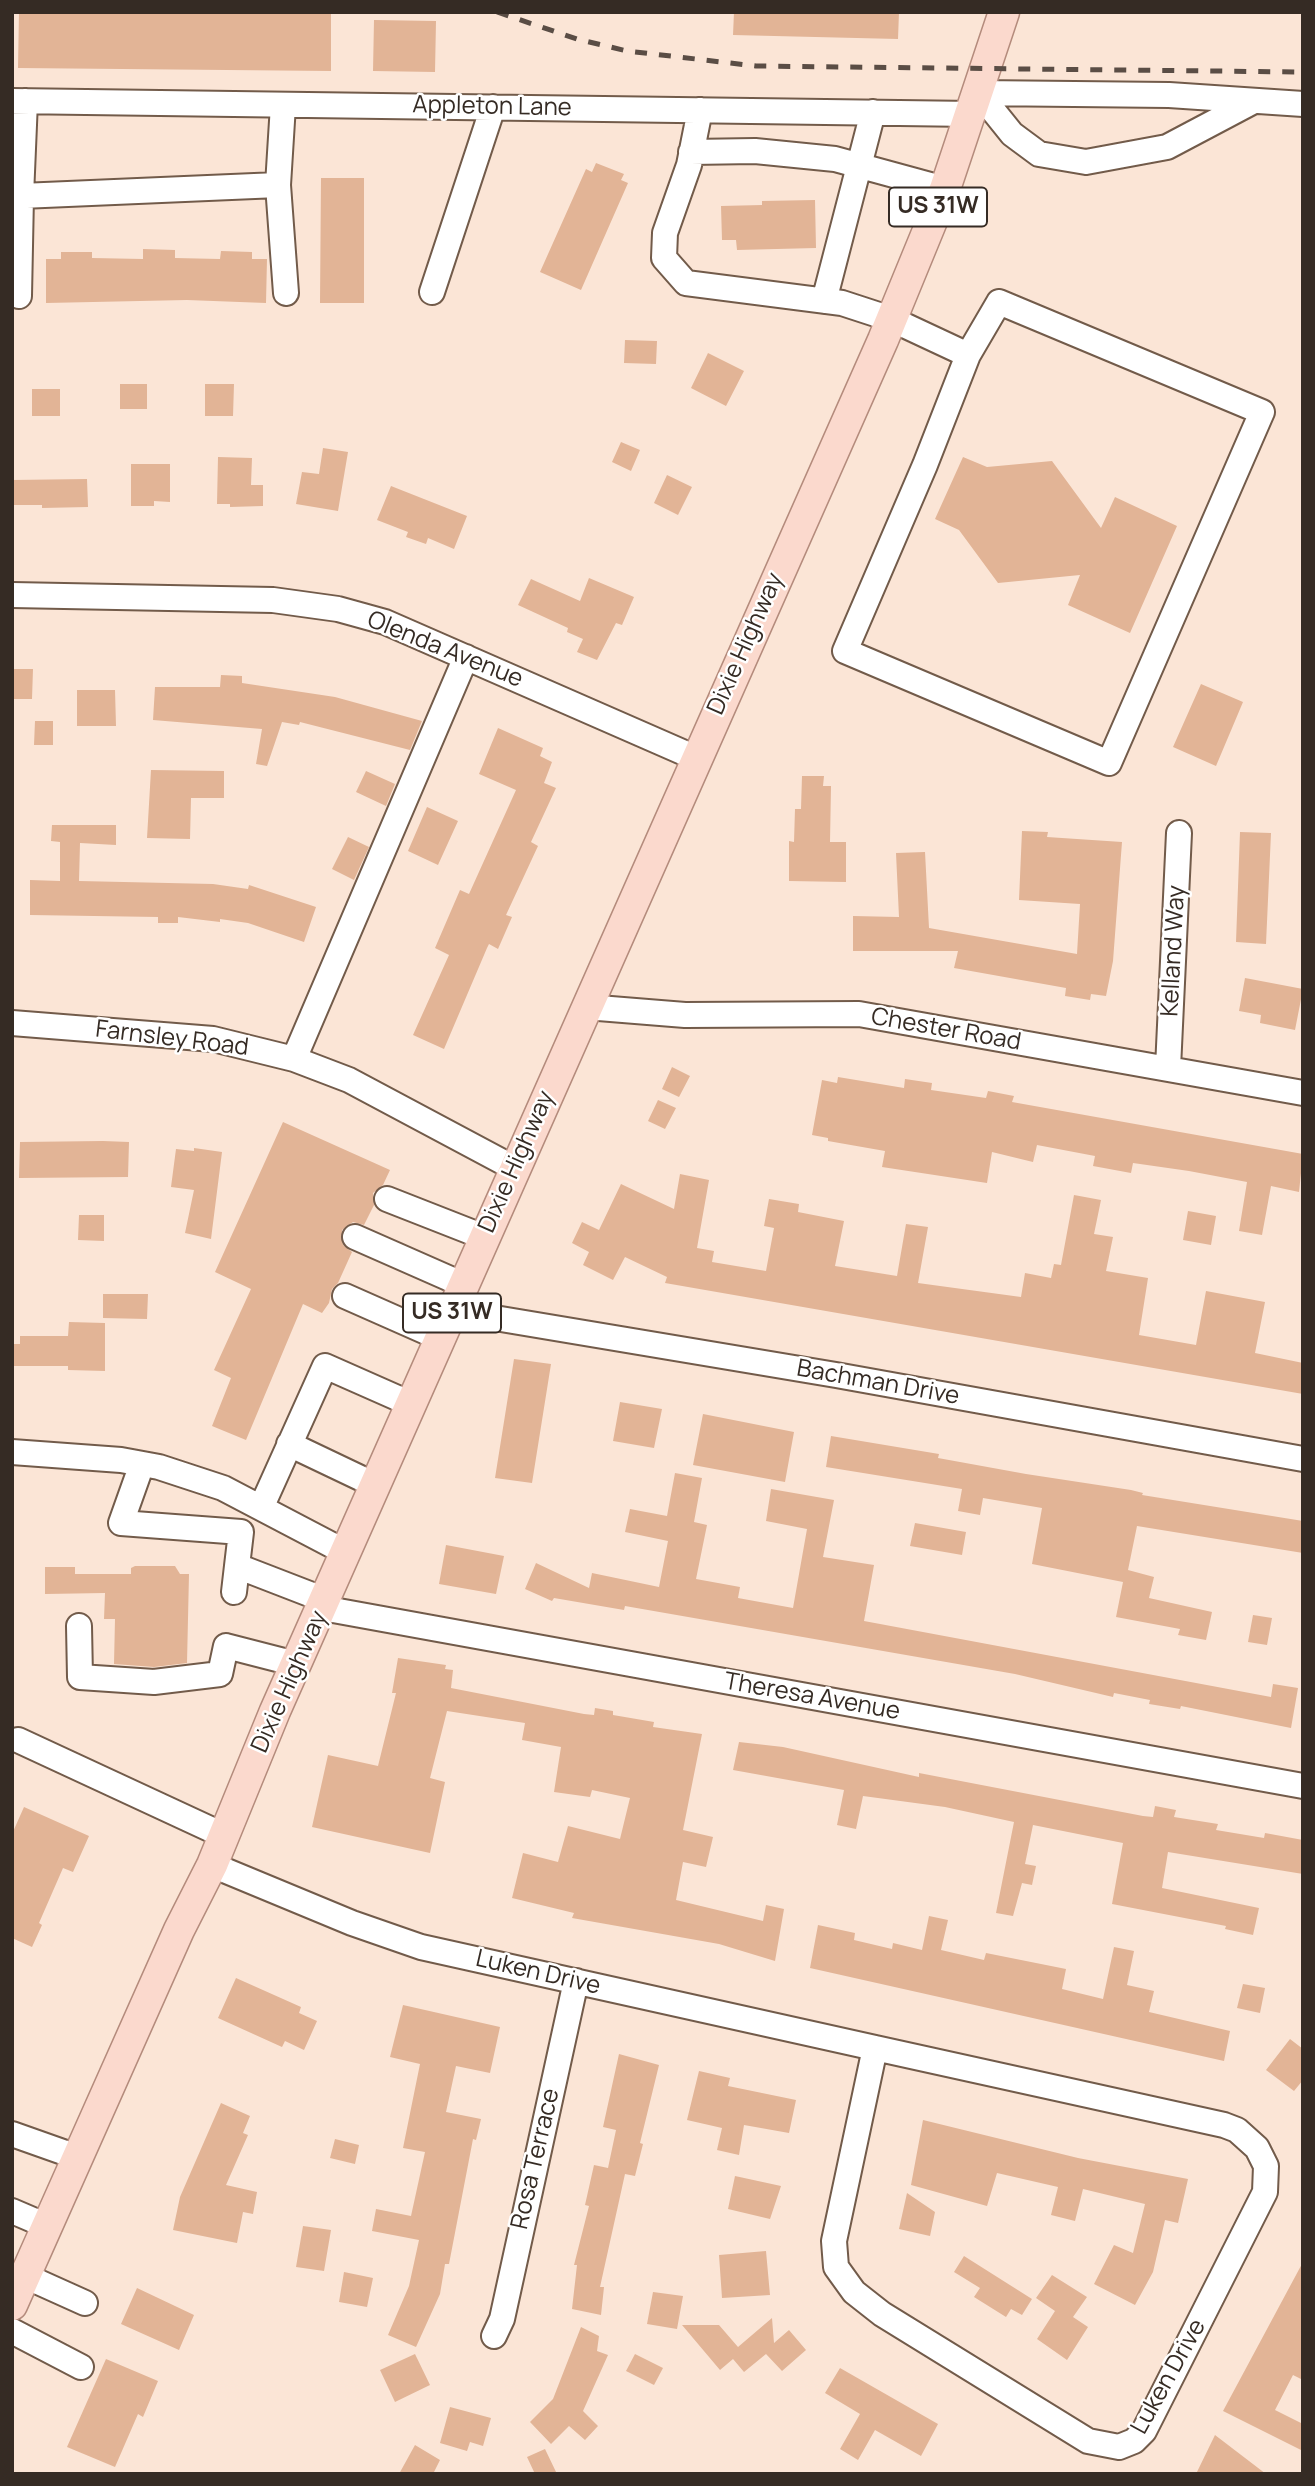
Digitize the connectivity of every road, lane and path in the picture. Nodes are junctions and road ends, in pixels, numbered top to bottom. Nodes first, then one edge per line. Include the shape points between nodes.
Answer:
1 (1004, 12) edge
2 (18, 101) edge
3 (1255, 101) junction
4 (1303, 103) edge
5 (976, 104) junction
6 (283, 105) junction
7 (493, 107) junction
8 (700, 110) junction
9 (873, 112) junction
10 (691, 152) junction
11 (857, 165) junction
12 (278, 185) junction
13 (946, 189) junction
14 (21, 196) junction
15 (432, 292) dead end
16 (286, 293) dead end
17 (19, 296) dead end
18 (824, 301) junction
19 (891, 319) junction
20 (968, 355) junction
21 (12, 595) edge
22 (466, 657) junction
23 (696, 758) junction
24 (1179, 833) dead end
25 (586, 1007) junction
26 (12, 1023) edge
27 (294, 1059) junction
28 (1168, 1068) junction
29 (1303, 1093) edge
30 (514, 1168) junction
31 (387, 1199) dead end
32 (355, 1237) dead end
33 (484, 1237) junction
34 (345, 1296) dead end
35 (459, 1298) junction
36 (440, 1338) junction
37 (411, 1404) junction
38 (289, 1444) junction
39 (12, 1452) edge
40 (1303, 1459) edge
41 (142, 1464) junction
42 (375, 1485) junction
43 (261, 1508) junction
44 (345, 1552) junction
45 (237, 1566) junction
46 (233, 1592) dead end
47 (323, 1604) junction
48 (79, 1626) dead end
49 (296, 1664) junction
50 (18, 1740) dead end
51 (1303, 1787) edge
52 (225, 1836) junction
53 (212, 1865) junction
54 (576, 1981) junction
55 (875, 2048) junction
56 (12, 2134) edge
57 (78, 2157) junction
58 (12, 2211) edge
59 (47, 2225) junction
60 (25, 2276) junction
61 (85, 2303) dead end
62 (12, 2305) edge
63 (12, 2332) edge
64 (494, 2336) dead end
65 (81, 2367) dead end

1 - 5 main road, Dixie Highway / US 31W
2 - 6 street, Appleton Lane
2 - 14 street
3 - 4 street, Appleton Lane
3 - 5 street, Appleton Lane via 1169,95
3 - 5 street via 1167,147 1086,162 1040,154
5 - 9 street, Appleton Lane
5 - 13 main road, Dixie Highway / US 31W
6 - 7 street, Appleton Lane
6 - 12 street
7 - 8 street, Appleton Lane
7 - 15 street
8 - 9 street, Appleton Lane
8 - 10 street
9 - 11 street
10 - 11 street via 755,151
10 - 18 street via 665,233 664,257 686,284
11 - 13 street
11 - 18 street
12 - 14 street
12 - 16 street
13 - 19 main road, Dixie Highway / US 31W
14 - 17 street
18 - 19 street
19 - 20 street
19 - 23 main road, Dixie Highway / US 31W
20 - 20 street via 845,651 1109,763 1262,412 999,302
21 - 22 street, Olenda Avenue via 273,600 338,609 385,622
22 - 23 street, Olenda Avenue
22 - 27 street
23 - 25 main road, Dixie Highway / US 31W
24 - 28 street, Kelland Way
25 - 28 street, Chester Road via 685,1015 859,1014
25 - 30 main road, Dixie Highway / US 31W
26 - 27 street, Farnsley Road via 213,1039
27 - 30 street, Farnsley Road via 349,1080
28 - 29 street, Chester Road
30 - 33 main road, Dixie Highway / US 31W
31 - 33 street
32 - 35 street, Bachman Drive
33 - 35 main road, Dixie Highway / US 31W
34 - 36 street
35 - 36 main road, Dixie Highway / US 31W
35 - 40 street, Bachman Drive via 836,1375
36 - 37 main road, Dixie Highway / US 31W
37 - 38 street via 325,1366
37 - 42 main road, Dixie Highway / US 31W
38 - 42 street
38 - 43 street
39 - 41 street via 51,1452
41 - 43 street via 223,1488
41 - 45 street via 121,1523 241,1532
42 - 44 main road, Dixie Highway / US 31W
43 - 44 street
44 - 47 main road, Dixie Highway / US 31W
45 - 46 street
45 - 47 street, Theresa Avenue
47 - 49 main road, Dixie Highway / US 31W
47 - 51 street, Theresa Avenue
48 - 49 street via 80,1677 154,1682 220,1674 226,1646
49 - 52 main road, Dixie Highway / US 31W
50 - 52 street
52 - 53 main road, Dixie Highway / US 31W
53 - 54 street, Luken Drive via 398,1940
53 - 57 main road, Dixie Highway / US 31W
54 - 55 street, Luken Drive
54 - 64 street, Rosa Terrace via 502,2319
55 - 55 street, Luken Drive via 834,2241 836,2267 855,2292 881,2314 1088,2441 1119,2447 1135,2441 1265,2192 1266,2166 1257,2148 1224,2125
56 - 57 street
57 - 59 main road, Dixie Highway / US 31W
58 - 59 street
59 - 60 main road, Dixie Highway / US 31W
60 - 61 street
60 - 62 main road, Dixie Highway / US 31W
63 - 65 street

